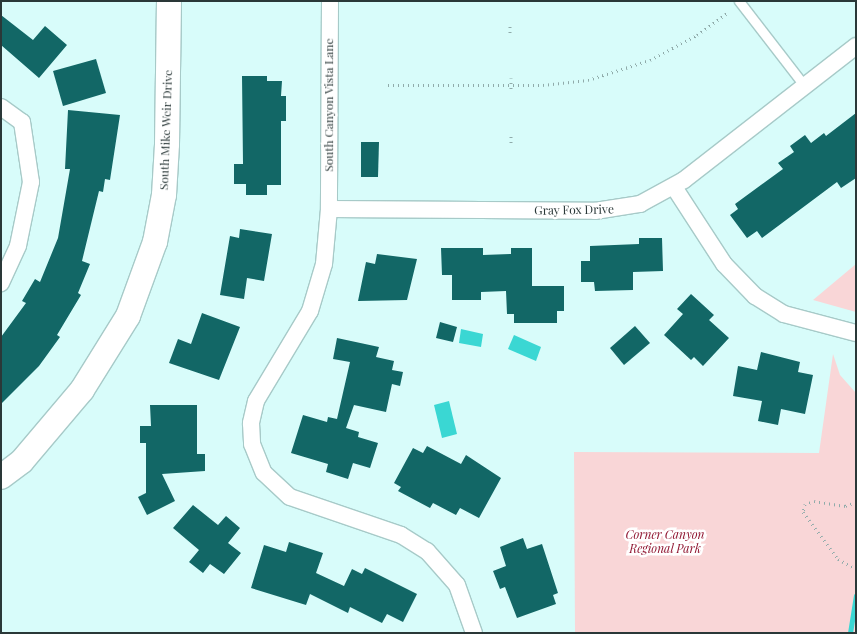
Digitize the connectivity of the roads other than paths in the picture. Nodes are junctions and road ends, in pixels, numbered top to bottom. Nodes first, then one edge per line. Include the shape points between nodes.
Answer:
1 (169, 1) edge
2 (330, 1) edge
3 (740, 1) edge
4 (856, 46) edge
5 (804, 85) junction
6 (1, 107) edge
7 (674, 187) junction
8 (329, 209) junction
9 (1, 283) edge
10 (856, 332) edge
11 (1, 477) edge
12 (474, 633) edge

1 - 11 street, South Mike Weir Drive via 167,144 164,195 155,242 128,316 82,390 22,461
2 - 8 street, South Canyon Vista Lane
3 - 5 lane
4 - 5 street, Gray Fox Drive
5 - 7 street, Gray Fox Drive
6 - 9 street via 22,122 31,182 18,246
7 - 8 street, Gray Fox Drive via 640,204 595,211
7 - 10 street via 724,264 755,296 784,314
8 - 12 street, South Canyon Vista Lane via 324,264 316,297 261,391 253,412 251,434 254,454 270,482 290,497 401,535 428,551 457,585

